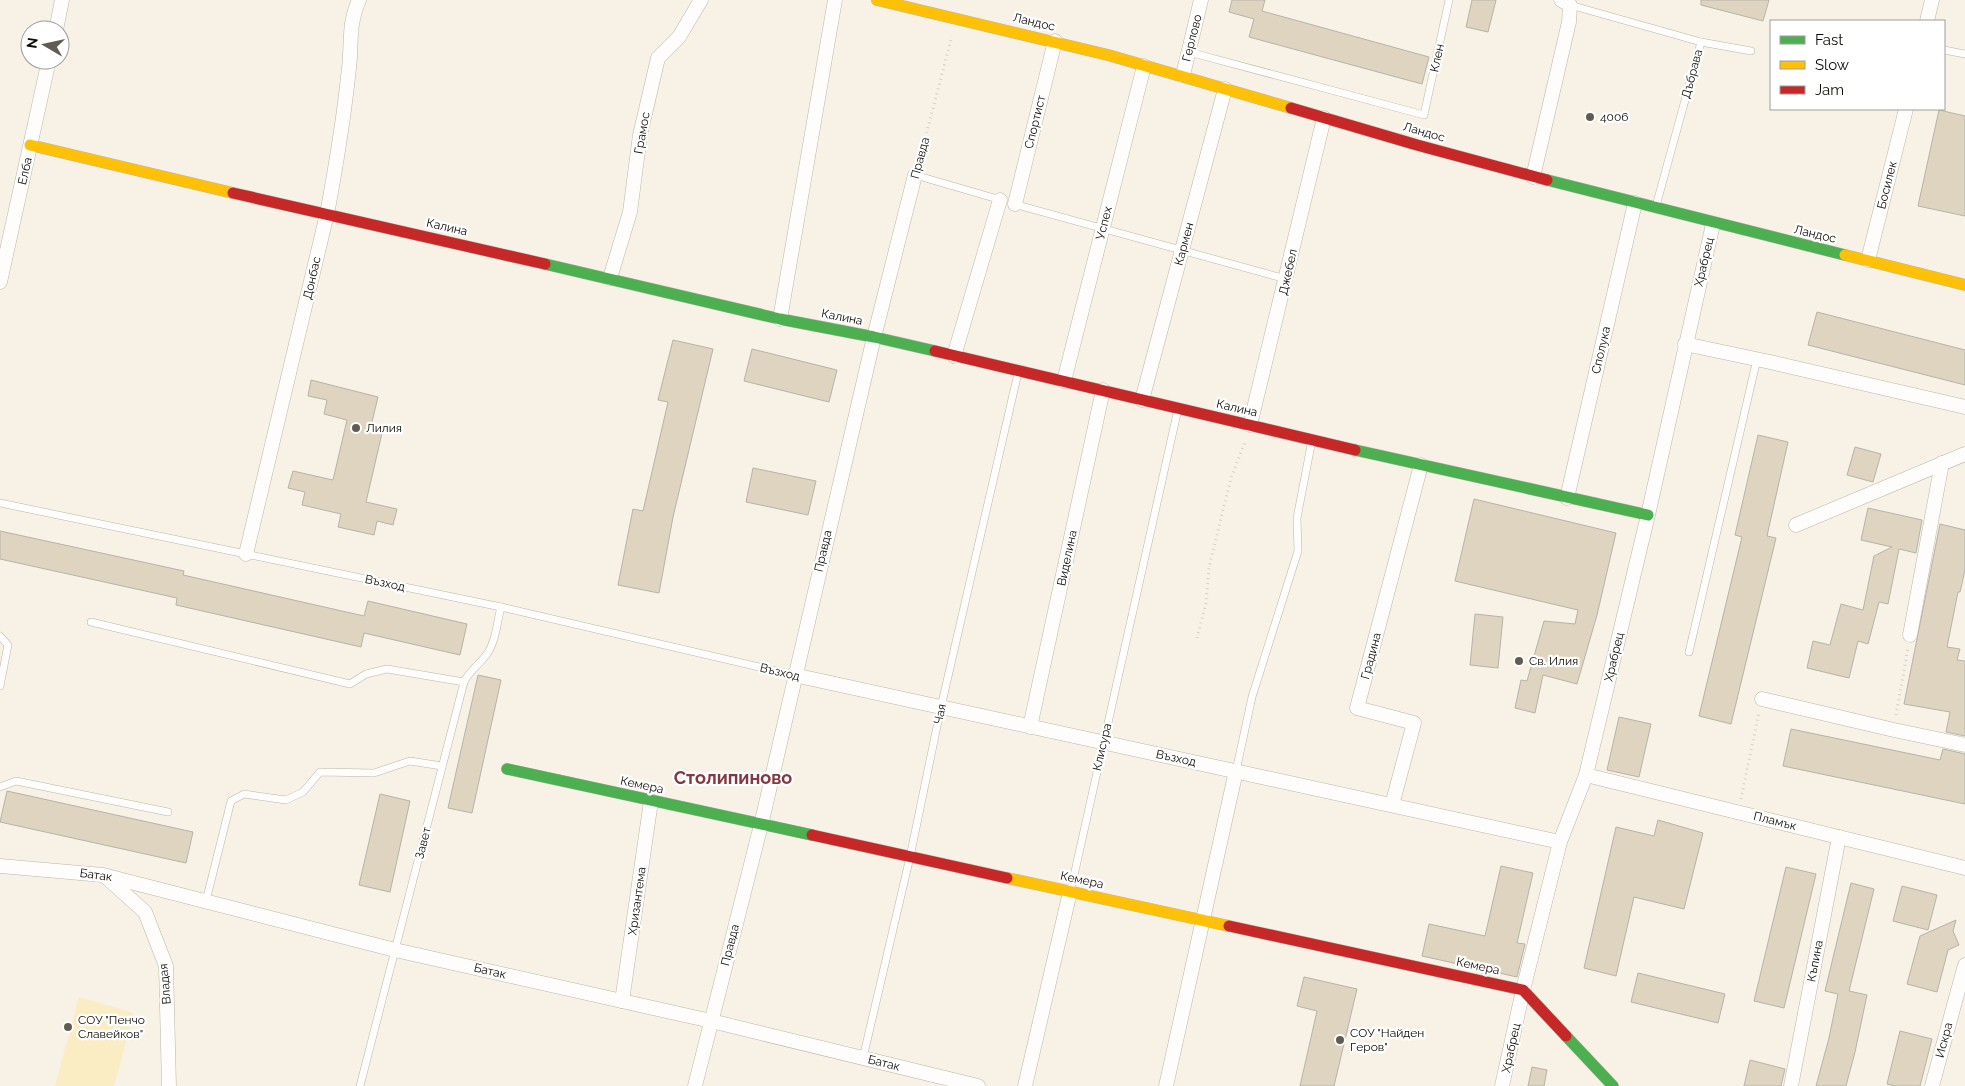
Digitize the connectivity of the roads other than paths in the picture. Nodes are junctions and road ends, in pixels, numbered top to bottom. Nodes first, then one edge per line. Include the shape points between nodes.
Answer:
1 (62, 0) edge
2 (359, 0) edge
3 (701, 0) edge
4 (835, 0) edge
5 (877, 0) edge
6 (1202, 0) edge
7 (1449, 0) edge
8 (1932, 0) edge
9 (1566, 2) edge
10 (58, 20) edge
11 (1928, 20) edge
12 (1055, 41) junction
13 (1701, 42) junction
14 (1945, 50) edge
15 (1189, 52) junction
16 (1751, 52) dead end
17 (1965, 54) edge
18 (1144, 66) junction
19 (47, 70) edge
20 (1183, 75) junction
21 (1225, 89) junction
22 (1906, 110) edge
23 (1324, 118) junction
24 (30, 145) junction
25 (915, 175) joint
26 (1533, 177) junction
27 (1000, 200) junction
28 (1635, 202) junction
29 (1015, 204) junction
30 (1656, 208) junction
31 (327, 214) junction
32 (1713, 224) junction
33 (1102, 229) junction
34 (1182, 251) junction
35 (1868, 260) junction
36 (610, 278) junction
37 (1286, 280) junction
38 (0, 282) edge
39 (1965, 285) edge
40 (780, 319) junction
41 (874, 337) junction
42 (1685, 344) junction
43 (954, 356) junction
44 (1757, 359) junction
45 (1018, 370) junction
46 (1064, 381) junction
47 (1103, 390) junction
48 (1142, 400) junction
49 (1965, 407) edge
50 (1178, 408) junction
51 (1250, 425) junction
52 (1312, 440) junction
53 (1965, 454) edge
54 (1942, 463) junction
55 (1421, 465) junction
56 (1567, 498) junction
57 (0, 503) edge
58 (1648, 516) junction
59 (1796, 525) dead end
60 (246, 554) junction
61 (501, 607) junction
62 (91, 622) dead end
63 (1910, 635) road end
64 (0, 636) edge
65 (1689, 652) dead end
66 (794, 675) junction
67 (464, 682) junction
68 (0, 686) edge
69 (1762, 699) road end
70 (941, 707) junction
71 (1030, 726) junction
72 (1104, 742) junction
73 (1965, 745) edge
74 (442, 766) junction
75 (506, 769) dead end
76 (1236, 771) junction
77 (1586, 774) junction
78 (0, 787) edge
79 (651, 801) junction
80 (1392, 805) junction
81 (168, 812) dead end
82 (761, 825) junction
83 (1839, 837) junction
84 (1560, 842) junction
85 (910, 857) junction
86 (0, 866) edge
87 (1965, 868) edge
88 (103, 875) junction
89 (1070, 892) junction
90 (206, 901) junction
91 (1202, 920) junction
92 (395, 950) junction
93 (1965, 965) edge
94 (1523, 990) junction
95 (622, 1001) junction
96 (711, 1021) junction
97 (863, 1058) junction
98 (169, 1086) edge
99 (360, 1086) edge
100 (695, 1086) edge
101 (978, 1086) edge
102 (1025, 1086) edge
103 (1166, 1086) edge
104 (1502, 1086) edge
105 (1613, 1086) edge
106 (1791, 1086) edge
107 (1932, 1086) edge

1 - 10 street
2 - 31 street, Донбас via 352,16 350,67
3 - 36 street, Грамос via 679,36 658,58 640,135 630,212
4 - 40 street
5 - 12 street, Ландос
6 - 15 street, Герлово
7 - 15 lane, Клен via 1424,115
8 - 11 street
9 - 13 lane, Дъбрава
9 - 26 street via 1569,22
12 - 18 street, Ландос
12 - 29 street, Спортист
13 - 16 lane
13 - 30 lane, Дъбрава
14 - 17 lane
15 - 20 street, Герлово
18 - 20 street, Ландос
18 - 33 street, Успех
19 - 24 street, Елба
20 - 21 street, Ландос
21 - 23 street, Ландос
21 - 34 street, Кармен
22 - 35 street, Босилек
23 - 26 street, Ландос
23 - 37 street, Джебел
24 - 31 street, Калина
24 - 38 street, Елба
25 - 27 lane
25 - 41 street, Правда
26 - 28 street, Ландос
27 - 29 lane
27 - 43 street
28 - 30 street, Ландос
28 - 56 street, Сполука
29 - 33 lane
30 - 32 street, Ландос
31 - 36 street, Калина
31 - 60 street, Донбас
32 - 35 street, Ландос
32 - 42 street, Храбрец
33 - 34 lane
33 - 46 street, Успех
34 - 37 lane
34 - 48 street, Кармен
35 - 39 street, Ландос
36 - 40 street, Калина
37 - 51 street, Джебел
40 - 41 street, Калина
41 - 43 street, Калина
41 - 66 street, Правда
42 - 44 street
42 - 58 street, Храбрец
43 - 45 street, Калина
44 - 49 street
44 - 65 lane
45 - 46 street, Калина
45 - 70 lane, Чая
46 - 47 street, Калина
47 - 48 street, Калина
47 - 71 street, Виделина
48 - 50 street, Калина
50 - 51 street, Калина
50 - 72 lane, Клисура
51 - 52 street, Калина
52 - 55 street, Калина
52 - 76 lane via 1297,518 1298,551 1252,697
53 - 54 street
54 - 59 street
54 - 63 street
55 - 56 street, Калина
55 - 80 street, Градина via 1357,708 1414,723
56 - 58 street, Калина
57 - 60 lane, Възход
58 - 77 street, Храбрец
60 - 61 lane, Възход
61 - 66 lane, Възход
61 - 67 lane, Завет via 487,654 468,673
62 - 67 lane via 350,684 366,674 387,669
64 - 68 lane via 8,645
66 - 70 street, Възход
66 - 82 street, Правда
67 - 74 lane, Завет
69 - 73 street
70 - 71 street, Възход
70 - 85 lane, Чая
71 - 72 street, Възход
72 - 76 street, Възход
72 - 89 lane, Клисура
74 - 90 lane via 410,761 374,773 320,772 303,792 286,800 244,794 231,801
74 - 92 lane, Завет
75 - 79 street, Кемера
76 - 80 street, Възход
76 - 91 street
77 - 83 street, Пламък
77 - 84 street, Храбрец
78 - 81 lane via 16,781
79 - 82 street, Кемера
79 - 95 street, Хризантема
80 - 84 street, Възход
82 - 85 street, Кемера
82 - 96 street, Правда
83 - 87 street, Пламък
83 - 106 street, Къпина
84 - 94 street, Храбрец
85 - 89 street, Кемера
85 - 97 lane, Чая
86 - 88 street, Батак
88 - 90 street, Батак
88 - 98 street, Владая via 145,912 166,966
89 - 91 street, Кемера
89 - 102 street, Клисура
90 - 92 street, Батак
91 - 94 street, Кемера
91 - 103 street
92 - 95 street, Батак
92 - 99 lane, Завет
93 - 107 street, Искра
94 - 104 street, Храбрец
94 - 105 street
95 - 96 street, Батак
96 - 97 street, Батак
96 - 100 street, Правда
97 - 101 street, Батак

